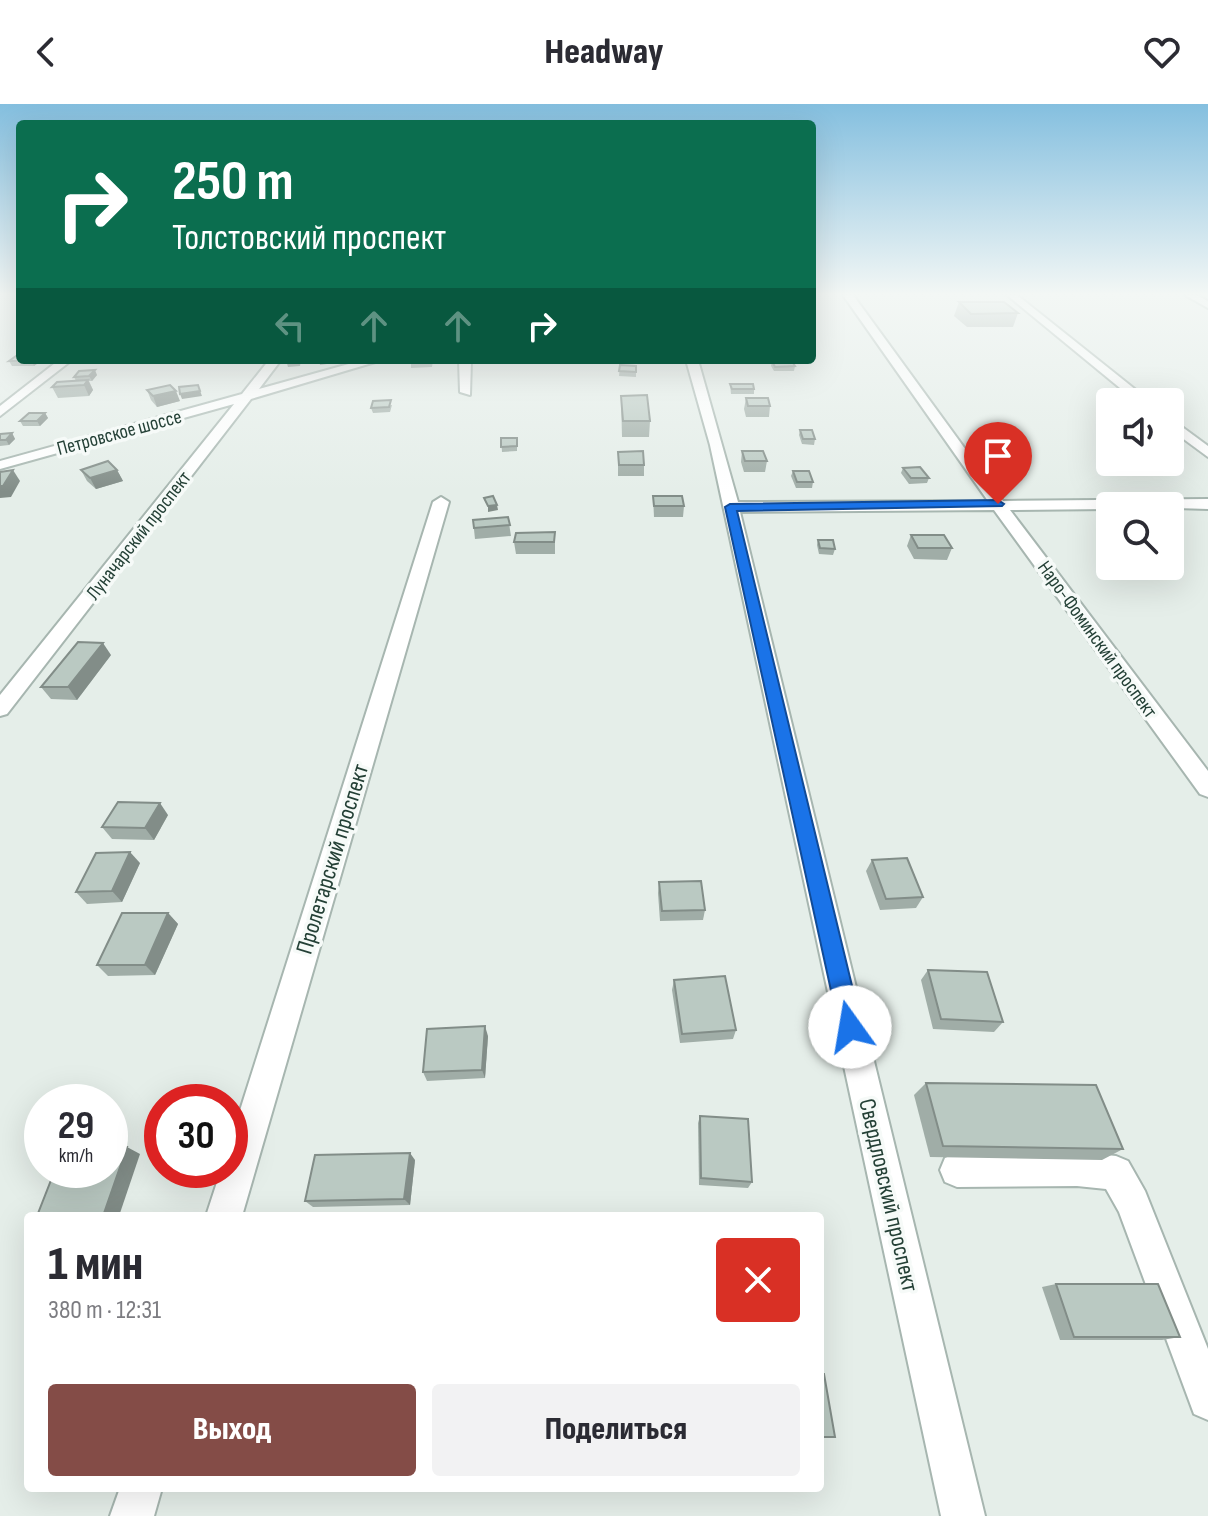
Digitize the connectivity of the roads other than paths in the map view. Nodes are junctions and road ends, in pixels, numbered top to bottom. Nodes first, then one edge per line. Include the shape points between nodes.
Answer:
1 (895, 361) edge
2 (1094, 361) edge
3 (61, 364) edge
4 (272, 364) edge
5 (362, 364) edge
6 (465, 364) edge
7 (693, 364) edge
8 (1128, 388) edge
9 (466, 392) dead end
10 (248, 397) junction
11 (0, 412) edge
12 (1184, 433) edge
13 (1208, 453) edge
14 (0, 465) edge
15 (441, 502) dead end
16 (998, 504) junction
17 (1208, 504) edge
18 (730, 507) junction
19 (0, 709) edge
20 (1208, 788) edge
21 (957, 1170) dead end
22 (225, 1212) edge
23 (1208, 1400) edge
24 (140, 1492) edge
25 (132, 1516) edge
26 (963, 1516) edge

1 - 16 street, Наро-Фоминский проспект
2 - 8 street
3 - 11 street
4 - 10 street, Луначарский проспект
5 - 10 street, Петровское шоссе
6 - 9 street
7 - 18 street, Свердловский проспект
10 - 14 street, Петровское шоссе
10 - 19 street, Луначарский проспект
12 - 13 street
15 - 22 street, Пролетарский проспект
16 - 17 street
16 - 18 street
16 - 20 street, Наро-Фоминский проспект
18 - 26 street, Свердловский проспект
21 - 23 street via 1116,1173 1133,1203
24 - 25 street

